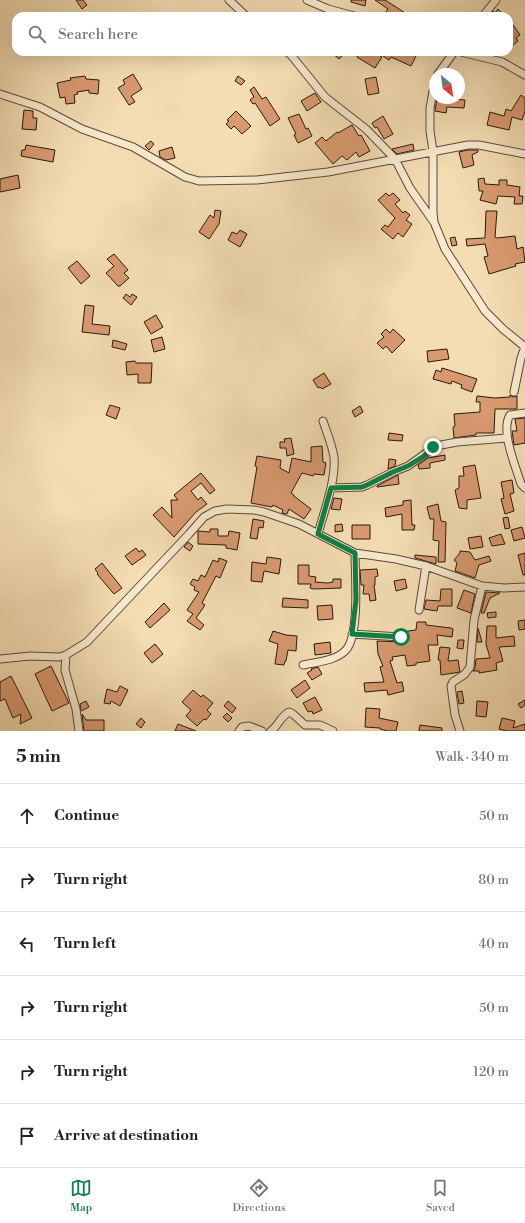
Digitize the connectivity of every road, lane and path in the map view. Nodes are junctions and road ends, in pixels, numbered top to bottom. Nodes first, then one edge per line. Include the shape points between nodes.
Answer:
1 (229, 0) edge
2 (306, 0) edge
3 (496, 0) edge
4 (242, 12) edge
5 (339, 12) edge
6 (486, 12) edge
7 (292, 56) edge
8 (451, 56) edge
9 (477, 56) edge
10 (442, 68) edge
11 (525, 75) edge
12 (0, 94) edge
13 (431, 104) edge
14 (433, 152) junction
15 (525, 154) edge
16 (395, 159) junction
17 (434, 222) junction
18 (525, 347) edge
19 (514, 392) dead end
20 (525, 413) edge
21 (323, 421) dead end
22 (507, 438) junction
23 (331, 488) junction
24 (525, 488) edge
25 (318, 534) junction
26 (355, 553) junction
27 (426, 566) junction
28 (482, 586) junction
29 (525, 587) edge
30 (419, 610) dead end
31 (352, 634) junction
32 (401, 637) dead end
33 (66, 655) junction
34 (0, 659) edge
35 (303, 665) dead end
36 (79, 731) edge
37 (239, 731) edge
38 (262, 731) edge
39 (271, 731) edge
40 (333, 731) edge
41 (460, 731) edge

1 - 4 street
2 - 5 street
3 - 6 street
7 - 16 street via 330,102 366,129
8 - 10 street
9 - 11 street via 502,62
12 - 16 street via 40,107 82,129 133,147 185,177 199,181 256,180 328,172
13 - 14 street
14 - 15 street via 468,145
14 - 16 street
14 - 17 street
16 - 17 street via 410,188
17 - 18 street via 445,249 485,312 502,330
18 - 19 street
20 - 22 street via 510,415
21 - 23 street via 334,459
22 - 23 street via 436,446 408,466 362,487
22 - 24 street via 521,484
23 - 25 street
25 - 26 street
25 - 33 street via 299,524 264,512 219,509 208,514 87,642
26 - 27 street
26 - 31 street via 356,600
27 - 28 street
27 - 30 street
28 - 29 street
28 - 41 street via 474,620 470,667 451,686
31 - 32 street
31 - 35 street via 346,650 340,655
33 - 34 street
33 - 36 street via 65,670
37 - 38 street via 246,726
39 - 40 street via 289,712 305,725 320,724

